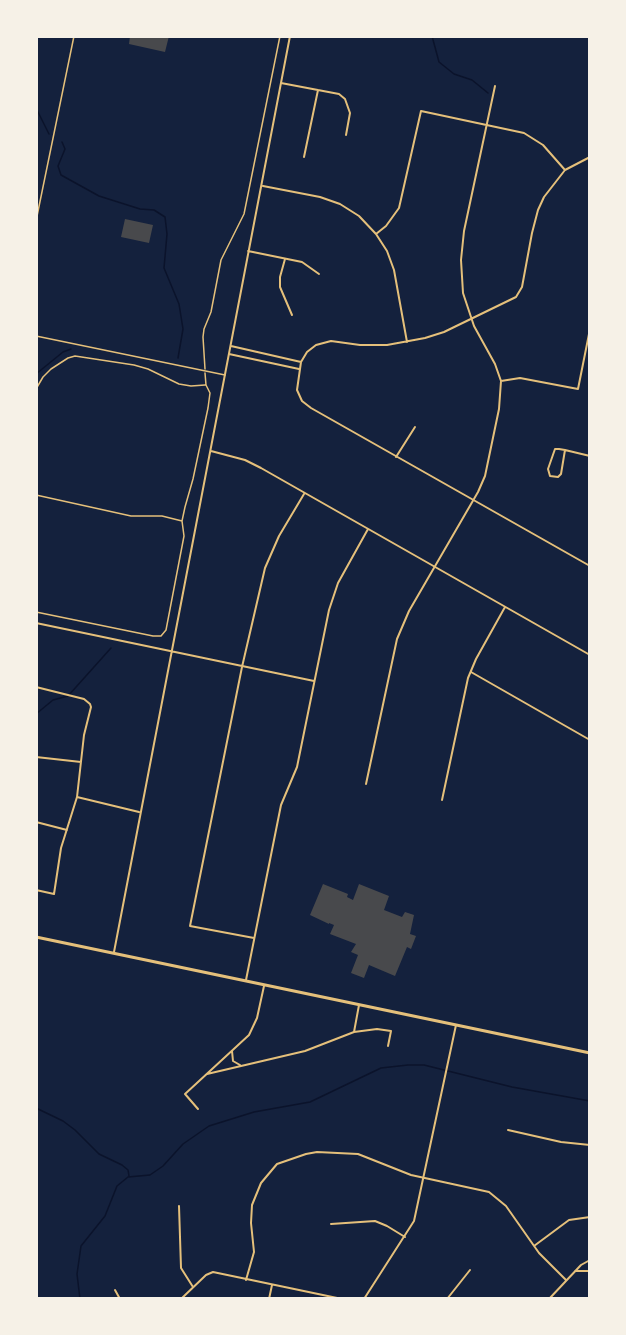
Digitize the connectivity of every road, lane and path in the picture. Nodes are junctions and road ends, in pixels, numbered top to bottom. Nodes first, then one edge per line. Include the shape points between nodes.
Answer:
1 (74, 36) edge
2 (280, 36) edge
3 (290, 36) edge
4 (281, 83) junction
5 (495, 86) dead end
6 (318, 90) junction
7 (488, 124) junction
8 (346, 135) dead end
9 (304, 157) dead end
10 (590, 157) edge
11 (565, 170) junction
12 (262, 186) junction
13 (36, 221) edge
14 (376, 234) junction
15 (248, 252) junction
16 (285, 258) junction
17 (320, 274) dead end
18 (292, 315) dead end
19 (471, 318) junction
20 (590, 329) edge
21 (36, 336) edge
22 (407, 342) junction
23 (231, 346) junction
24 (229, 354) junction
25 (301, 362) junction
26 (299, 369) junction
27 (205, 371) junction
28 (225, 375) junction
29 (501, 381) junction
30 (206, 385) junction
31 (36, 389) edge
32 (415, 427) dead end
33 (211, 450) junction
34 (565, 450) junction
35 (590, 456) edge
36 (396, 457) junction
37 (304, 494) junction
38 (36, 495) edge
39 (473, 500) junction
40 (182, 521) junction
41 (368, 529) junction
42 (590, 566) edge
43 (434, 567) junction
44 (505, 607) junction
45 (36, 612) edge
46 (36, 623) edge
47 (171, 651) junction
48 (590, 655) edge
49 (242, 667) junction
50 (471, 672) junction
51 (314, 681) junction
52 (36, 687) edge
53 (590, 740) edge
54 (36, 757) edge
55 (81, 762) junction
56 (366, 784) dead end
57 (77, 797) junction
58 (442, 800) dead end
59 (140, 812) junction
60 (36, 822) edge
61 (67, 830) junction
62 (36, 890) edge
63 (36, 937) edge
64 (254, 938) junction
65 (114, 954) junction
66 (246, 980) junction
67 (264, 984) junction
68 (359, 1004) junction
69 (456, 1024) junction
70 (354, 1032) junction
71 (388, 1046) dead end
72 (232, 1051) junction
73 (590, 1053) edge
74 (244, 1065) junction
75 (207, 1074) junction
76 (198, 1109) dead end
77 (508, 1130) dead end
78 (590, 1145) edge
79 (424, 1178) junction
80 (179, 1206) dead end
81 (590, 1217) edge
82 (331, 1224) dead end
83 (405, 1237) junction
84 (534, 1246) junction
85 (590, 1260) edge
86 (470, 1270) dead end
87 (575, 1271) junction
88 (590, 1271) edge
89 (246, 1280) junction
90 (566, 1280) junction
91 (272, 1285) junction
92 (193, 1287) junction
93 (115, 1290) dead end
94 (120, 1299) edge
95 (181, 1299) edge
96 (269, 1299) edge
97 (342, 1299) edge
98 (364, 1299) edge
99 (447, 1299) edge
100 (549, 1299) edge

1 - 13 lane
2 - 27 path via 243,214 221,260 204,329
3 - 4 street
4 - 6 street
4 - 12 street
5 - 7 street
6 - 8 street via 345,99 350,113
6 - 9 street
7 - 11 street via 530,136
7 - 14 street via 420,111 399,208
7 - 19 street via 461,260 463,293
10 - 11 street
11 - 19 street via 538,210 522,287 516,297
12 - 14 street via 340,204
12 - 15 street
14 - 22 street via 394,270
15 - 16 street
15 - 23 street
16 - 17 street via 305,263
16 - 18 street via 280,286
19 - 22 street via 444,332
19 - 29 street
20 - 29 street via 578,389 520,378
21 - 27 lane
22 - 25 street via 321,342 310,348
23 - 24 street
23 - 25 street
24 - 26 street
24 - 28 street
25 - 26 street
26 - 36 street via 297,390 305,404
27 - 28 lane
27 - 30 path
28 - 33 street
29 - 39 street via 487,469
30 - 31 path via 179,384 134,365 75,356 51,369
30 - 40 path via 210,393 208,408
32 - 36 street
33 - 37 street via 245,460
33 - 47 street
34 - 34 street via 561,474 550,476 553,451
34 - 35 street
36 - 39 street
37 - 41 street
37 - 49 street via 265,568
38 - 40 path via 130,516 162,516
39 - 42 street
39 - 43 street
40 - 45 path via 184,536 166,630 161,636
41 - 43 street
41 - 51 street via 334,595
43 - 44 street
43 - 56 street via 397,639
44 - 48 street
44 - 50 street
46 - 47 street
47 - 49 street
47 - 59 street
49 - 51 street
49 - 64 street via 190,926
50 - 53 street
50 - 58 street
51 - 64 street via 297,767 281,805
52 - 55 street via 90,704
54 - 55 street
55 - 57 street
57 - 59 street
57 - 61 street
59 - 65 street
60 - 61 street
61 - 62 street via 54,894
63 - 65 street
64 - 66 street
65 - 66 street
66 - 67 street
67 - 68 street
67 - 72 street via 254,1028
68 - 69 street
68 - 70 street
69 - 73 street
69 - 79 street
70 - 71 street via 391,1032
70 - 74 street via 305,1051
72 - 74 street via 233,1061
72 - 75 street
74 - 75 street
75 - 76 street via 185,1094
77 - 78 street
79 - 83 street via 414,1221
79 - 84 street via 489,1192 506,1206
79 - 89 street via 358,1154 306,1154 277,1164 261,1183 252,1205 254,1252
80 - 92 street via 181,1268
81 - 84 street via 569,1220
82 - 83 street via 375,1221
83 - 98 street
84 - 90 street
85 - 87 street
86 - 99 street
87 - 88 street
87 - 90 street
89 - 91 street
89 - 92 street via 213,1272
90 - 100 street
91 - 96 street
91 - 97 street
92 - 95 street
93 - 94 street

